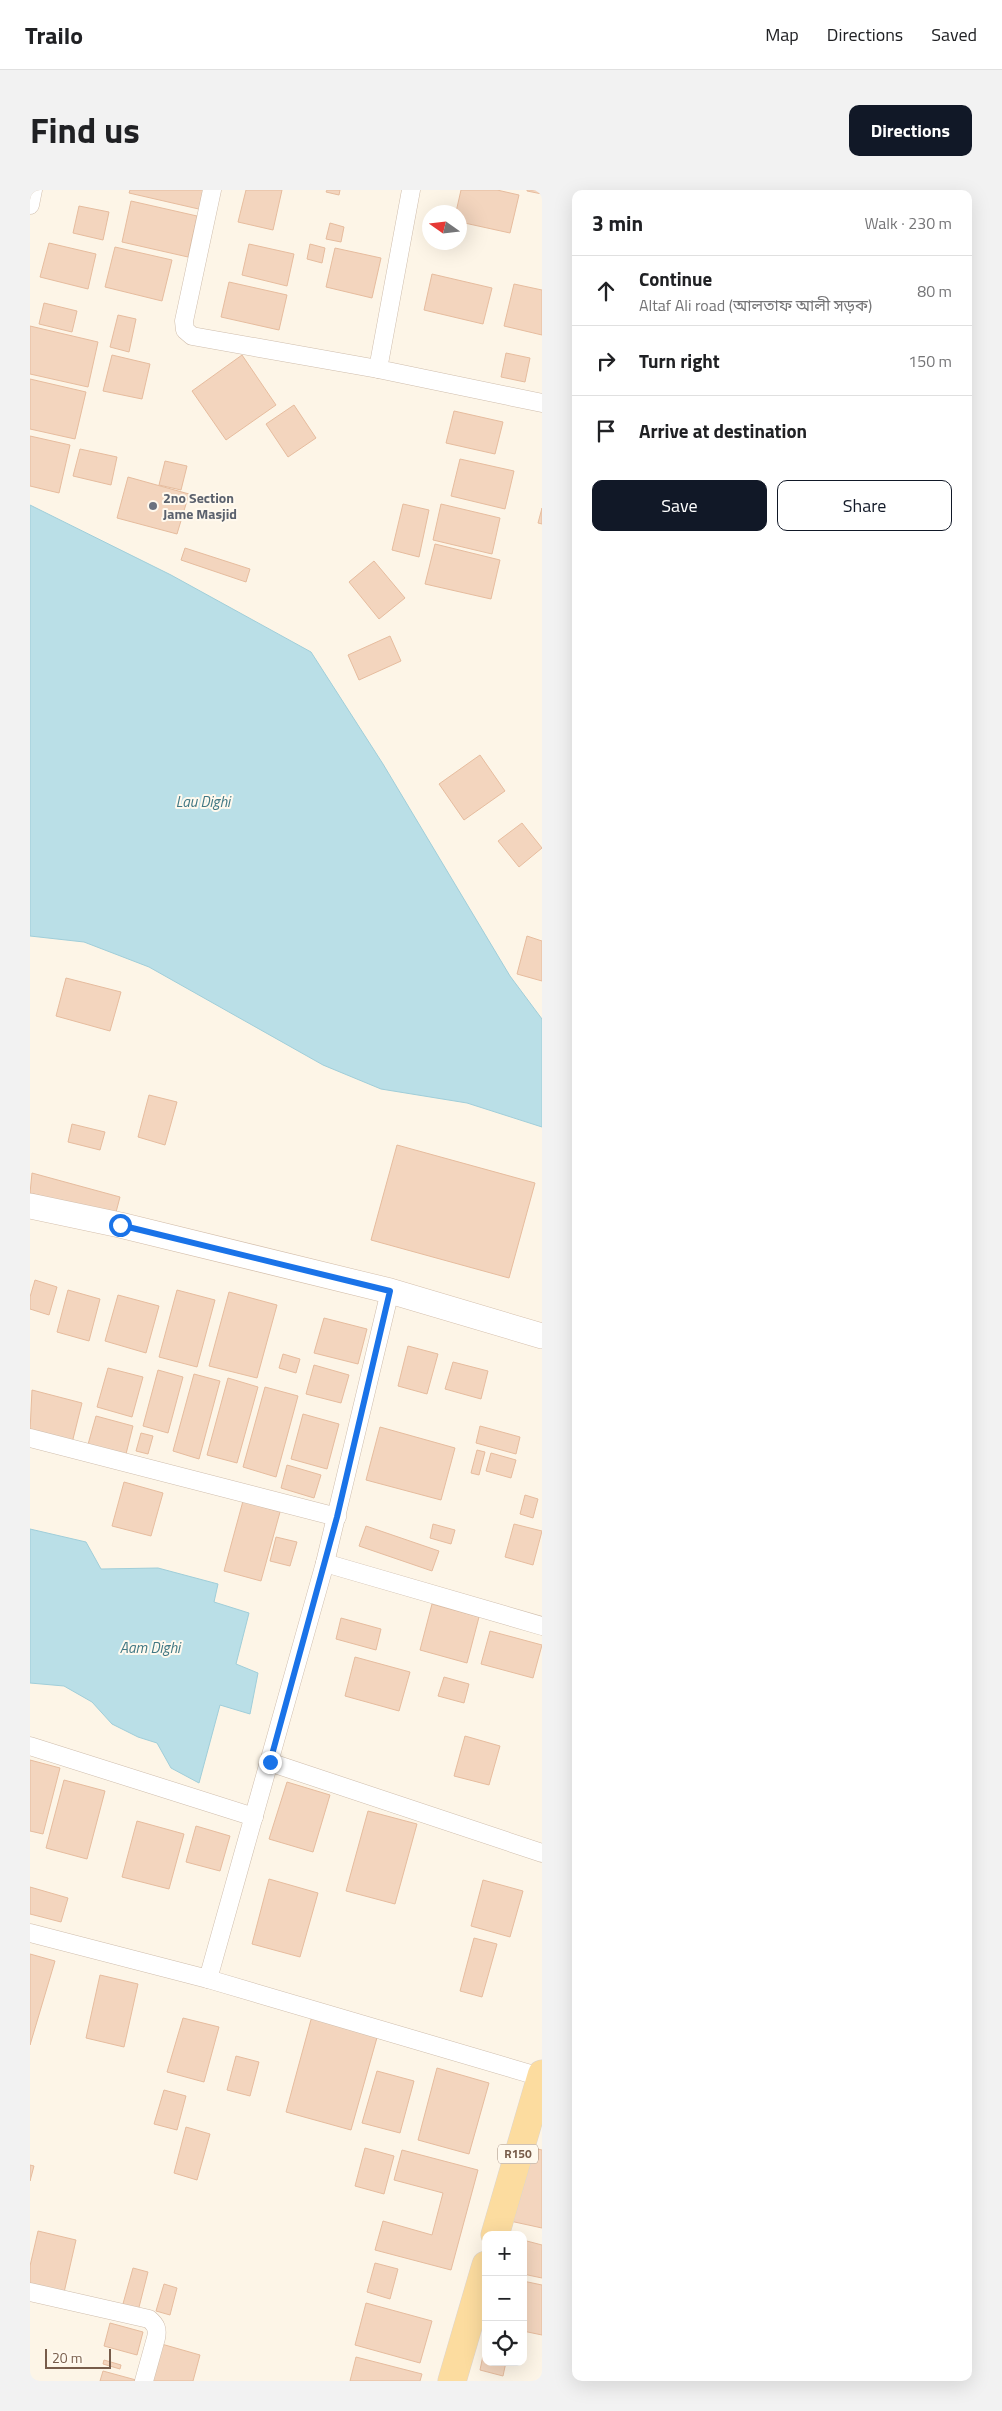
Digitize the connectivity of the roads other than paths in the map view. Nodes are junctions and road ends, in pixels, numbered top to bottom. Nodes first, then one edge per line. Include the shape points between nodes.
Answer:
1 (33, 190) edge
2 (212, 190) edge
3 (412, 190) edge
4 (30, 205) edge
5 (378, 369) junction
6 (542, 403) edge
7 (30, 1206) edge
8 (390, 1291) junction
9 (542, 1336) edge
10 (30, 1438) edge
11 (337, 1517) junction
12 (325, 1563) junction
13 (542, 1626) edge
14 (30, 1746) edge
15 (270, 1762) junction
16 (254, 1817) junction
17 (542, 1853) edge
18 (30, 1933) edge
19 (208, 1979) junction
20 (541, 2076) edge
21 (496, 2231) edge
22 (483, 2276) edge
23 (30, 2292) edge
24 (144, 2381) edge
25 (452, 2381) edge

1 - 4 street
2 - 5 street via 184,321 185,330 192,336
3 - 5 street
5 - 6 street
7 - 8 main road
8 - 9 main road
8 - 11 street
10 - 11 street
11 - 12 street
12 - 13 street
12 - 15 street
14 - 16 street
15 - 16 street
15 - 17 street
16 - 19 street
18 - 19 street
19 - 20 street
20 - 21 main road, R150
22 - 25 main road
23 - 24 street via 155,2324 156,2338

